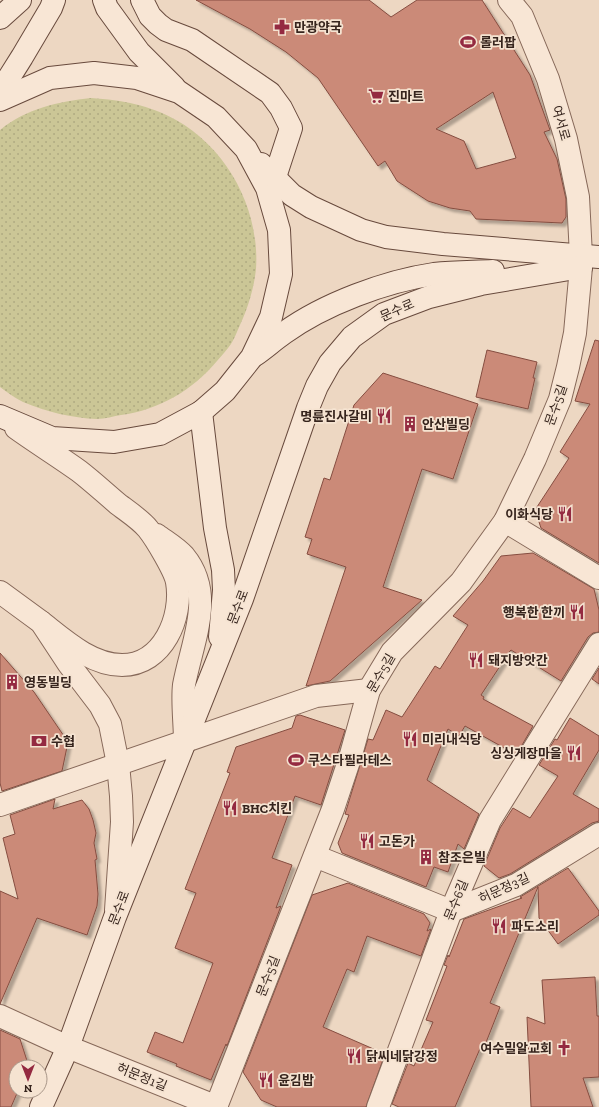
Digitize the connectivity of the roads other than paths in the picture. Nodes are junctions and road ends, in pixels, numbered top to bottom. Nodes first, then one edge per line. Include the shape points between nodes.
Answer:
1 (20, 0) edge
2 (54, 0) edge
3 (104, 0) edge
4 (142, 0) edge
5 (509, 0) edge
6 (0, 18) edge
7 (0, 92) edge
8 (179, 92) junction
9 (0, 100) edge
10 (246, 149) junction
11 (275, 177) junction
12 (590, 262) edge
13 (252, 357) junction
14 (201, 412) junction
15 (0, 417) edge
16 (505, 521) junction
17 (148, 528) junction
18 (599, 578) edge
19 (0, 592) edge
20 (41, 622) junction
21 (599, 644) edge
22 (219, 656) junction
23 (368, 690) junction
24 (185, 740) junction
25 (118, 764) junction
26 (0, 805) edge
27 (599, 834) edge
28 (315, 856) junction
29 (451, 911) junction
30 (115, 917) junction
31 (0, 1016) edge
32 (68, 1047) junction
33 (41, 1107) edge
34 (216, 1107) edge
35 (378, 1107) edge

1 - 6 street
2 - 7 street via 30,45
3 - 8 street via 138,52
4 - 11 street via 150,16 166,30 192,40 270,93 291,128
5 - 12 street, 여서로 via 522,16 548,79 566,139
8 - 9 street via 137,78 94,73 50,78
8 - 10 street via 216,117
10 - 11 street
10 - 13 street via 267,188 279,230 281,274 271,317
11 - 12 street via 292,194 311,207 361,230 386,237
12 - 13 street via 434,274 396,283 351,297 321,311 285,332
12 - 16 street, 문수5길 via 560,399
12 - 22 street, 문수로 via 429,296 384,314 352,337 330,364 315,392
13 - 14 street via 225,391
14 - 15 street via 160,434 114,442 52,438
14 - 22 street via 215,528 223,570
15 - 17 street via 78,471
16 - 18 street
16 - 23 street, 문수5길 via 461,582 392,652
17 - 20 street via 172,569 177,582 178,598 171,632 153,655 123,665 86,656
17 - 24 street via 183,555 194,573 200,592 200,616 184,688
19 - 20 street
20 - 25 street via 100,705 110,724
21 - 29 street, 문수6길 via 490,820
22 - 24 street, 문수로
23 - 24 street via 316,696
23 - 28 street, 문수5길 via 350,758
24 - 25 street
24 - 30 street, 문수로
25 - 26 street
25 - 30 street via 122,822
27 - 29 street, 허문정3길 via 516,885
28 - 29 street
28 - 34 street, 문수5길
29 - 35 street, 문수6길
30 - 32 street, 문수로
31 - 32 street, 허문정1길
32 - 33 street, 문수로
32 - 34 street, 허문정1길

